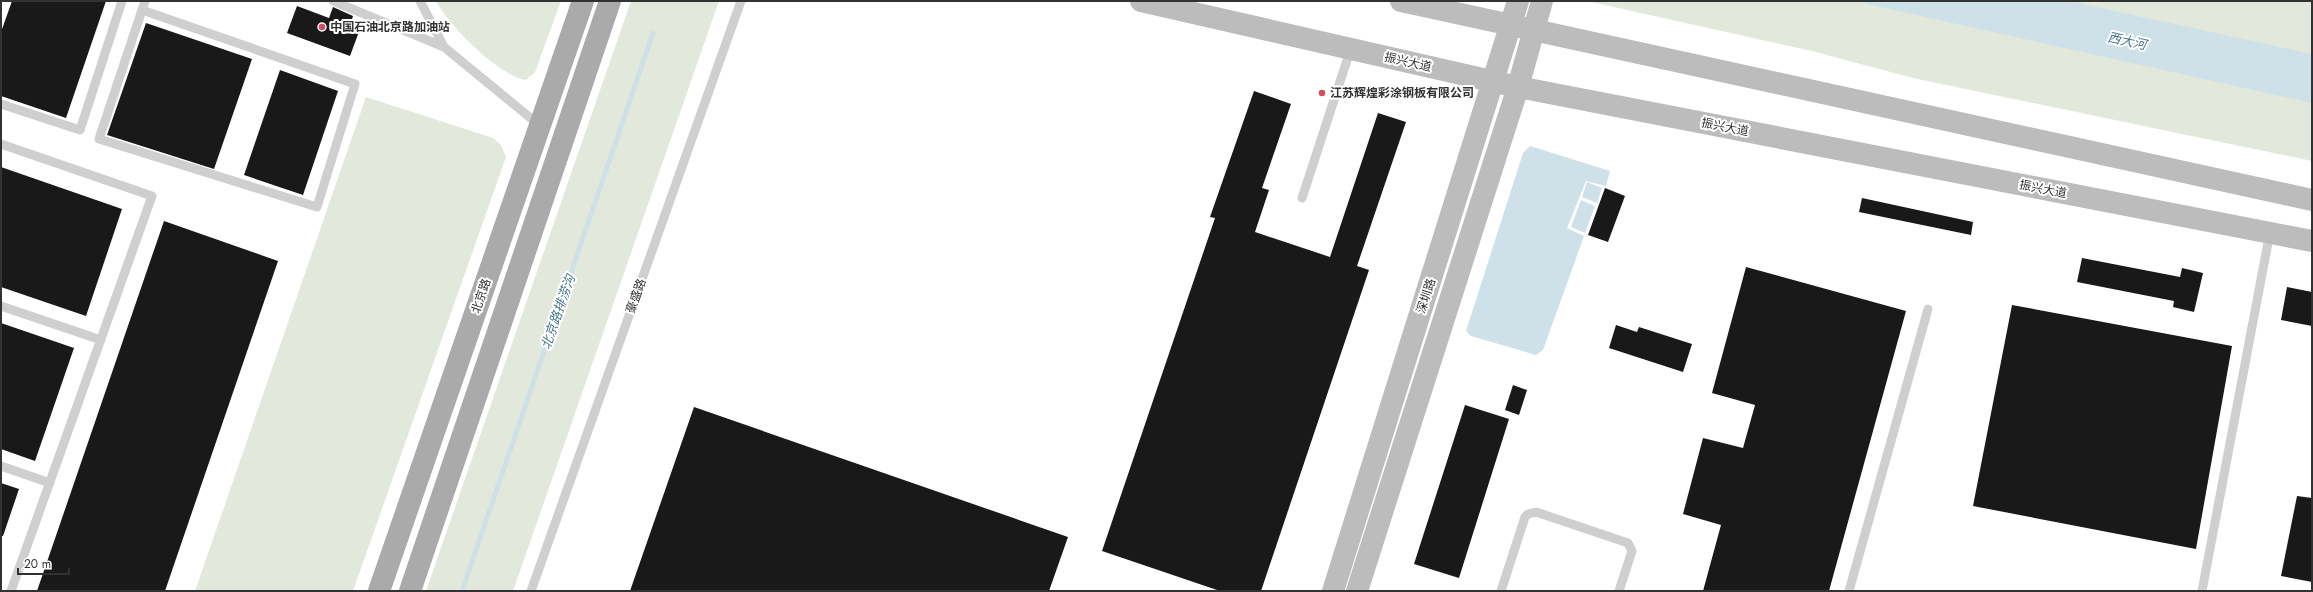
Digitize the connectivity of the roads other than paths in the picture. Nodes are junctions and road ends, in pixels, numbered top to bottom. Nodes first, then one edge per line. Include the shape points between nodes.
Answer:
1 (122, 1) edge
2 (334, 1) edge
3 (420, 1) edge
4 (583, 1) edge
5 (610, 1) edge
6 (741, 1) edge
7 (1141, 1) edge
8 (1401, 1) edge
9 (1518, 1) edge
10 (1542, 1) edge
11 (144, 5) edge
12 (1511, 25) junction
13 (1534, 31) junction
14 (444, 47) junction
15 (1351, 48) junction
16 (1494, 82) junction
17 (1518, 87) junction
18 (1, 104) edge
19 (540, 125) junction
20 (1, 144) edge
21 (1302, 198) dead end
22 (2312, 200) edge
23 (2270, 232) junction
24 (2312, 241) edge
25 (1, 306) edge
26 (1928, 309) dead end
27 (101, 340) junction
28 (1, 466) edge
29 (50, 483) junction
30 (11, 591) edge
31 (379, 591) edge
32 (410, 591) edge
33 (531, 591) edge
34 (1333, 591) edge
35 (1357, 591) edge
36 (1501, 591) edge
37 (1619, 591) edge
38 (1849, 591) edge
39 (2202, 591) edge

1 - 18 lane via 80,130
2 - 14 lane
3 - 14 lane
4 - 19 main road, 北京路
5 - 32 main road
6 - 33 lane, 豪盛路
7 - 15 main road, 振兴大道
8 - 12 main road
9 - 12 main road, 深圳路
10 - 13 main road, 深圳路
11 - 11 lane via 99,139 317,207 356,84
12 - 13 main road
12 - 16 main road, 深圳路
13 - 17 main road, 深圳路
13 - 22 main road
14 - 19 lane
15 - 16 main road, 振兴大道
15 - 21 lane
16 - 17 main road, 振兴大道
16 - 34 main road, 深圳路
17 - 23 main road, 振兴大道
17 - 35 main road, 深圳路
19 - 31 main road, 北京路
20 - 27 lane via 152,196
23 - 24 main road, 振兴大道
23 - 39 lane
25 - 27 lane
26 - 38 lane
27 - 29 lane
28 - 29 lane
29 - 30 lane
36 - 37 lane via 1526,517 1536,512 1628,543 1632,551

